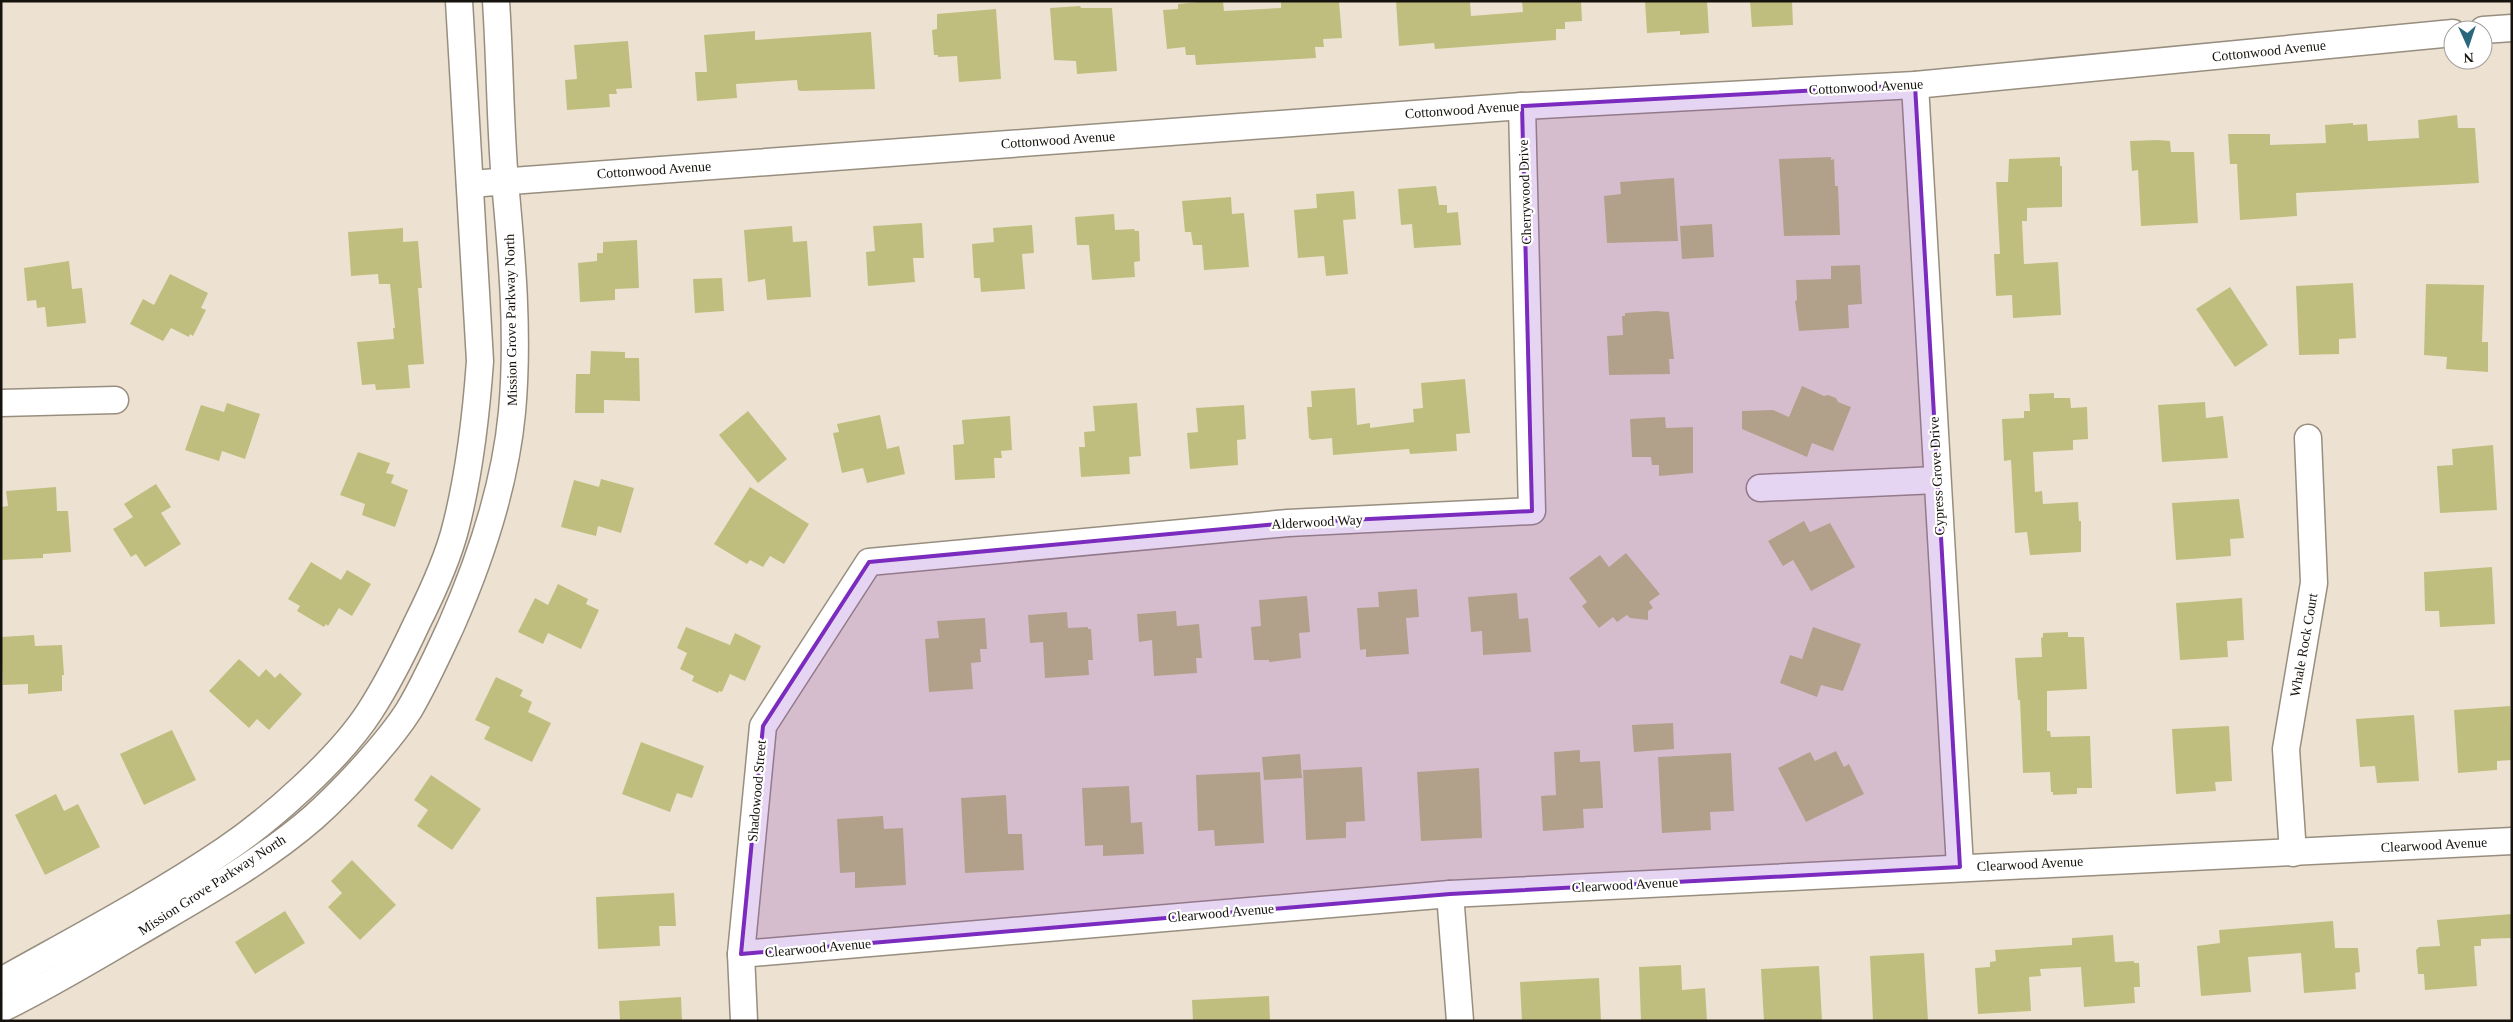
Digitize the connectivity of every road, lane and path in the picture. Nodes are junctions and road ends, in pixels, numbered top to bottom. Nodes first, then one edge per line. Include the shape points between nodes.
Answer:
1 (459, 1) edge
2 (496, 1) edge
3 (2512, 28) edge
4 (2493, 29) edge
5 (2443, 34) edge
6 (1915, 85) junction
7 (1522, 106) junction
8 (505, 181) junction
9 (470, 184) junction
10 (1528, 277) joint
11 (115, 400) dead end
12 (1, 403) edge
13 (2308, 438) dead end
14 (1937, 480) junction
15 (1760, 488) dead end
16 (869, 562) joint
17 (2512, 841) edge
18 (2293, 853) junction
19 (1960, 867) junction
20 (1450, 894) junction
21 (741, 954) junction
22 (1, 981) edge
23 (1, 1009) edge
24 (744, 1021) edge
25 (1460, 1021) edge

1 - 9 street, Mission Grove Parkway North
2 - 8 street, Mission Grove Parkway North
3 - 4 street
5 - 6 street, Cottonwood Avenue
6 - 7 street, Cottonwood Avenue
6 - 14 street, Cypress Grove Drive
7 - 8 street, Cottonwood Avenue
7 - 10 street, Cherrywood Drive
8 - 9 street, Cottonwood Avenue
8 - 23 street, Mission Grove Parkway North via 510,214 514,348 512,411 504,470 488,533 466,592 408,711 362,768 314,817 263,855 184,906
9 - 22 street, Mission Grove Parkway North via 480,361 469,467 455,529 430,596 398,664 368,713 330,760 281,806 226,849
10 - 16 street, Alderwood Way via 1532,511 1288,523
11 - 12 street
13 - 18 street, Whale Rock Court via 2314,582 2286,749
14 - 15 street
14 - 19 street, Cypress Grove Drive
16 - 21 street, Shadowood Street via 763,726
17 - 18 street, Clearwood Avenue
18 - 19 street, Clearwood Avenue
19 - 20 street, Clearwood Avenue
20 - 21 street, Clearwood Avenue
20 - 25 street
21 - 24 street, Shadowood Street

